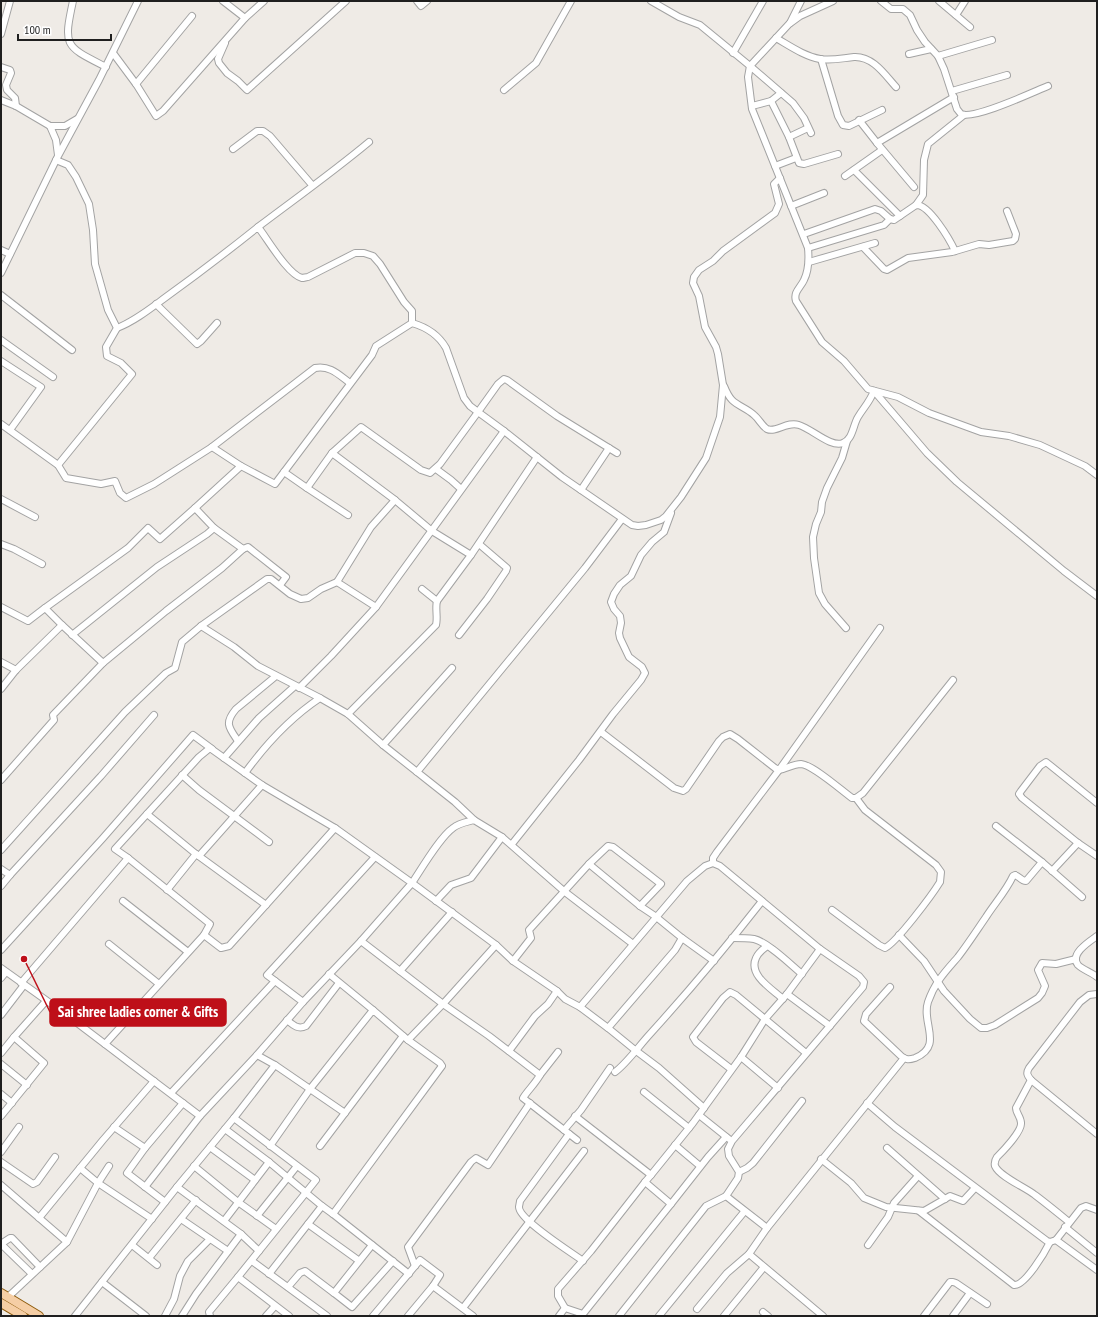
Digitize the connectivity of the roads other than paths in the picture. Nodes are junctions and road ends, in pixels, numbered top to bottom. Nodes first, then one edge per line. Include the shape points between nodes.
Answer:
1 (10, 1) edge
2 (73, 1) edge
3 (138, 1) edge
4 (223, 1) edge
5 (264, 1) edge
6 (346, 1) edge
7 (417, 1) edge
8 (427, 1) edge
9 (571, 1) edge
10 (651, 1) edge
11 (763, 1) edge
12 (801, 1) edge
13 (833, 1) edge
14 (881, 1) edge
15 (939, 1) edge
16 (965, 1) edge
17 (956, 15) junction
18 (192, 16) dead end
19 (245, 18) junction
20 (789, 24) junction
21 (970, 27) dead end
22 (1, 34) edge
23 (227, 38) junction
24 (776, 38) junction
25 (992, 40) dead end
26 (931, 49) junction
27 (113, 53) junction
28 (733, 53) junction
29 (909, 54) dead end
30 (938, 56) junction
31 (821, 59) junction
32 (750, 66) junction
33 (1, 67) edge
34 (106, 67) junction
35 (1007, 75) dead end
36 (136, 84) junction
37 (1048, 86) dead end
38 (896, 87) dead end
39 (504, 90) dead end
40 (782, 94) junction
41 (953, 94) junction
42 (1, 100) edge
43 (771, 101) junction
44 (16, 106) junction
45 (752, 106) junction
46 (882, 110) dead end
47 (964, 115) junction
48 (77, 118) junction
49 (860, 120) junction
50 (50, 126) junction
51 (789, 137) junction
52 (369, 142) dead end
53 (877, 143) junction
54 (233, 149) dead end
55 (882, 150) junction
56 (838, 154) dead end
57 (57, 158) junction
58 (796, 158) junction
59 (775, 166) junction
60 (854, 170) junction
61 (845, 176) dead end
62 (780, 178) junction
63 (312, 185) junction
64 (914, 187) dead end
65 (824, 193) dead end
66 (916, 205) junction
67 (791, 206) junction
68 (1007, 211) dead end
69 (900, 216) junction
70 (890, 219) junction
71 (258, 227) junction
72 (804, 234) junction
73 (876, 243) dead end
74 (863, 247) junction
75 (808, 248) junction
76 (1, 250) edge
77 (956, 251) junction
78 (10, 254) junction
79 (809, 262) junction
80 (1, 273) edge
81 (1, 295) edge
82 (156, 304) junction
83 (217, 323) dead end
84 (412, 323) junction
85 (117, 328) junction
86 (1, 340) edge
87 (72, 350) dead end
88 (1, 361) edge
89 (52, 377) dead end
90 (350, 383) junction
91 (723, 385) junction
92 (874, 391) junction
93 (478, 412) junction
94 (1, 424) edge
95 (10, 430) junction
96 (504, 430) junction
97 (847, 441) junction
98 (212, 447) junction
99 (609, 448) junction
100 (332, 453) junction
101 (617, 453) dead end
102 (537, 457) junction
103 (58, 465) junction
104 (241, 466) junction
105 (436, 469) junction
106 (284, 472) junction
107 (1097, 475) edge
108 (307, 488) junction
109 (461, 489) junction
110 (580, 490) junction
111 (1, 499) edge
112 (395, 500) junction
113 (674, 507) junction
114 (195, 508) junction
115 (348, 516) dead end
116 (35, 517) dead end
117 (622, 519) junction
118 (214, 528) junction
119 (432, 531) junction
120 (1, 544) edge
121 (479, 544) junction
122 (243, 549) junction
123 (471, 555) junction
124 (42, 564) dead end
125 (337, 582) junction
126 (280, 585) junction
127 (422, 589) dead end
128 (1097, 596) edge
129 (437, 600) junction
130 (1, 607) edge
131 (376, 607) junction
132 (45, 608) junction
133 (62, 624) junction
134 (201, 626) junction
135 (846, 628) dead end
136 (880, 628) dead end
137 (459, 634) dead end
138 (72, 635) junction
139 (1, 662) edge
140 (103, 663) junction
141 (452, 668) dead end
142 (16, 670) junction
143 (276, 676) junction
144 (953, 680) dead end
145 (297, 687) junction
146 (1, 689) edge
147 (320, 698) junction
148 (348, 714) junction
149 (154, 715) dead end
150 (601, 732) junction
151 (238, 741) junction
152 (383, 745) junction
153 (212, 749) junction
154 (224, 758) junction
155 (779, 770) junction
156 (417, 772) junction
157 (245, 773) junction
158 (182, 775) junction
159 (1, 780) edge
160 (262, 785) junction
161 (856, 798) junction
162 (1097, 803) edge
163 (147, 814) junction
164 (234, 816) junction
165 (474, 820) junction
166 (996, 826) dead end
167 (335, 828) junction
168 (502, 837) junction
169 (269, 842) dead end
170 (1078, 843) junction
171 (512, 844) junction
172 (1, 850) edge
173 (198, 855) junction
174 (1097, 856) edge
175 (375, 857) junction
176 (128, 858) junction
177 (1042, 862) junction
178 (713, 863) junction
179 (590, 864) junction
180 (1, 869) edge
181 (1052, 871) junction
182 (10, 875) junction
183 (412, 882) junction
184 (1, 886) edge
185 (167, 890) junction
186 (565, 892) junction
187 (1082, 897) dead end
188 (123, 901) dead end
189 (436, 901) junction
190 (762, 901) junction
191 (266, 905) junction
192 (640, 906) junction
193 (832, 910) dead end
194 (452, 912) junction
195 (656, 916) junction
196 (204, 935) junction
197 (899, 936) junction
198 (1097, 936) edge
199 (682, 938) junction
200 (732, 938) junction
201 (361, 942) junction
202 (109, 944) dead end
203 (633, 944) junction
204 (496, 945) junction
205 (767, 946) junction
206 (820, 949) junction
207 (1, 950) edge
208 (188, 952) junction
209 (1076, 959) junction
210 (512, 961) junction
211 (714, 961) junction
212 (4, 970) edge
213 (400, 971) junction
214 (329, 974) junction
215 (802, 974) junction
216 (1097, 977) edge
217 (1, 978) edge
218 (275, 981) junction
219 (937, 982) junction
220 (339, 983) junction
221 (23, 984) junction
222 (159, 984) junction
223 (890, 987) dead end
224 (557, 991) junction
225 (1097, 994) edge
226 (785, 996) junction
227 (46, 1001) junction
228 (302, 1002) junction
229 (443, 1004) junction
230 (580, 1006) junction
231 (373, 1010) junction
232 (1, 1014) edge
233 (765, 1019) junction
234 (287, 1020) junction
235 (830, 1026) junction
236 (608, 1028) junction
237 (14, 1037) junction
238 (406, 1038) junction
239 (105, 1044) junction
240 (635, 1050) junction
241 (509, 1051) junction
242 (558, 1052) dead end
243 (1, 1053) edge
244 (806, 1053) junction
245 (257, 1055) junction
246 (741, 1057) junction
247 (904, 1058) junction
248 (1, 1064) edge
249 (275, 1065) junction
250 (731, 1069) junction
251 (540, 1075) junction
252 (1031, 1080) junction
253 (154, 1081) junction
254 (27, 1085) junction
255 (778, 1088) junction
256 (310, 1089) junction
257 (644, 1092) dead end
258 (1, 1094) edge
259 (171, 1094) junction
260 (802, 1101) dead end
261 (12, 1103) junction
262 (183, 1103) junction
263 (530, 1103) junction
264 (867, 1104) junction
265 (704, 1108) junction
266 (345, 1113) junction
267 (700, 1115) junction
268 (1, 1116) edge
269 (200, 1116) junction
270 (575, 1116) junction
271 (234, 1118) junction
272 (19, 1127) dead end
273 (114, 1127) junction
274 (689, 1128) junction
275 (225, 1129) junction
276 (566, 1132) junction
277 (1097, 1134) edge
278 (726, 1137) junction
279 (577, 1140) dead end
280 (732, 1140) junction
281 (675, 1145) junction
282 (270, 1146) junction
283 (320, 1146) dead end
284 (210, 1147) junction
285 (145, 1148) junction
286 (887, 1148) dead end
287 (584, 1150) dead end
288 (1, 1152) edge
289 (54, 1158) dead end
290 (821, 1159) junction
291 (1, 1162) edge
292 (269, 1162) junction
293 (109, 1166) dead end
294 (194, 1166) junction
295 (297, 1166) junction
296 (700, 1166) junction
297 (80, 1168) junction
298 (738, 1172) junction
299 (652, 1175) junction
300 (918, 1176) junction
301 (288, 1177) junction
302 (254, 1180) junction
303 (645, 1182) junction
304 (98, 1183) junction
305 (1, 1186) edge
306 (145, 1187) junction
307 (177, 1187) junction
308 (976, 1188) junction
309 (306, 1192) junction
310 (726, 1196) junction
311 (945, 1199) junction
312 (196, 1200) junction
313 (165, 1202) junction
314 (238, 1202) junction
315 (671, 1204) junction
316 (322, 1206) junction
317 (891, 1208) junction
318 (1097, 1210) edge
319 (919, 1211) junction
320 (744, 1212) junction
321 (333, 1214) junction
322 (257, 1216) junction
323 (39, 1218) junction
324 (152, 1219) junction
325 (181, 1219) junction
326 (224, 1221) junction
327 (529, 1223) junction
328 (308, 1224) junction
329 (1067, 1225) junction
330 (767, 1228) junction
331 (276, 1230) junction
332 (241, 1234) junction
333 (210, 1239) junction
334 (1053, 1241) junction
335 (67, 1242) junction
336 (1, 1244) edge
337 (132, 1245) junction
338 (372, 1245) junction
339 (868, 1245) dead end
340 (228, 1251) junction
341 (259, 1251) junction
342 (1097, 1253) edge
343 (749, 1254) junction
344 (149, 1258) junction
345 (358, 1260) junction
346 (252, 1261) junction
347 (393, 1261) junction
348 (583, 1261) junction
349 (157, 1265) dead end
350 (415, 1266) junction
351 (40, 1267) junction
352 (764, 1267) junction
353 (1097, 1270) edge
354 (32, 1274) junction
355 (269, 1274) junction
356 (409, 1274) junction
357 (238, 1277) junction
358 (102, 1282) junction
359 (433, 1286) junction
360 (288, 1287) junction
361 (334, 1293) junction
362 (970, 1293) junction
363 (4, 1295) edge
364 (1, 1303) edge
365 (987, 1304) dead end
366 (275, 1306) junction
367 (463, 1308) junction
368 (566, 1308) junction
369 (697, 1309) dead end
370 (23, 1316) edge
371 (39, 1316) edge
372 (75, 1316) edge
373 (146, 1316) edge
374 (165, 1316) edge
375 (182, 1316) edge
376 (210, 1316) edge
377 (266, 1316) edge
378 (289, 1316) edge
379 (326, 1316) edge
380 (373, 1316) edge
381 (408, 1316) edge
382 (473, 1316) edge
383 (559, 1316) edge
384 (619, 1316) edge
385 (659, 1316) edge
386 (724, 1316) edge
387 (823, 1316) edge
388 (924, 1316) edge
389 (953, 1316) edge

1 - 22 street
2 - 34 street via 68,41 80,54
3 - 27 street
4 - 19 street
5 - 19 street
6 - 23 street via 247,90 227,73 219,62
7 - 8 street via 421,6
9 - 39 street via 536,63
10 - 28 street via 679,17 700,25
11 - 28 street
12 - 20 street
13 - 20 street
14 - 26 street via 891,9 902,9 908,13 916,30
15 - 17 street
16 - 17 street
17 - 21 street
18 - 36 street
19 - 23 street
20 - 24 street
23 - 36 street via 156,116
24 - 31 street via 808,56
24 - 32 street
25 - 30 street
26 - 29 street
26 - 30 street
27 - 34 street
27 - 36 street
28 - 32 street
30 - 41 street
31 - 38 street via 867,59
31 - 49 street via 841,122 846,126
32 - 40 street
32 - 45 street via 748,77
33 - 44 street via 10,70 6,85 15,98
34 - 48 street
35 - 41 street
37 - 47 street via 983,112
40 - 43 street
40 - 51 street via 804,118 810,130
41 - 47 street via 957,109
41 - 53 street
42 - 44 street
43 - 45 street
43 - 51 street
44 - 50 street
45 - 59 street
46 - 49 street
47 - 66 street via 928,144 924,160 923,195
48 - 50 street via 65,126
48 - 57 street
49 - 53 street
50 - 57 street via 56,140
51 - 58 street
52 - 63 street
53 - 55 street
54 - 63 street via 257,131 263,131
55 - 60 street
55 - 64 street
56 - 58 street via 804,164 799,163
57 - 78 street
57 - 85 street via 68,165 89,204 95,264 108,310
58 - 59 street
59 - 62 street
60 - 61 street
60 - 69 street
62 - 67 street
62 - 91 street via 774,184 779,199 778,210 699,270 693,280 705,327 716,347
63 - 71 street
65 - 67 street
66 - 69 street
66 - 77 street via 922,206 945,232
67 - 72 street
68 - 77 street via 1016,234 1015,239 989,245 979,244
69 - 70 street via 894,220
70 - 72 street via 882,211 872,209
70 - 75 street via 884,225
71 - 82 street
71 - 84 street via 282,260 301,278 308,277 355,253 373,256 412,311
72 - 75 street
73 - 74 street
74 - 77 street via 887,270 908,258
74 - 79 street
75 - 79 street
76 - 78 street
78 - 80 street
79 - 92 street via 804,280 796,293 796,300 822,342 844,361 865,387
81 - 87 street
82 - 83 street via 197,344
82 - 85 street
84 - 90 street via 376,346
84 - 93 street via 429,329 442,341 464,398
85 - 103 street via 106,347 107,356 121,363 132,374
86 - 89 street
88 - 95 street via 41,387
90 - 98 street via 329,368 315,368
90 - 106 street
91 - 97 street via 731,399 753,414 767,429 772,430 792,423 808,428 825,440 837,444
91 - 113 street via 720,417 708,452
92 - 97 street
92 - 107 street via 898,397 929,413 980,432 1009,436 1040,445 1085,466
92 - 128 street via 927,453 957,482
93 - 96 street
93 - 99 street via 504,379
93 - 105 street
94 - 95 street
95 - 103 street
96 - 102 street
96 - 109 street
97 - 135 street via 842,458 827,488 813,536 819,593
98 - 103 street via 154,484 126,498 120,493 115,481 102,484 66,478
98 - 104 street
99 - 101 street
99 - 110 street
100 - 105 street via 361,427 420,470 430,473
100 - 108 street
100 - 112 street
102 - 110 street
102 - 121 street
104 - 106 street via 275,484
104 - 114 street
105 - 109 street
106 - 108 street
108 - 115 street
109 - 119 street
110 - 117 street
111 - 116 street
112 - 119 street
112 - 125 street via 371,527
113 - 117 street via 664,518 646,524 635,526
113 - 150 street via 664,532 641,555 631,576 614,594 612,602 620,616 620,638 629,657 642,667 645,673
114 - 118 street
114 - 132 street via 160,539 148,528 128,548
117 - 156 street
118 - 122 street
118 - 138 street via 157,567
119 - 123 street
119 - 131 street
120 - 124 street
121 - 123 street
121 - 137 street via 507,568
122 - 126 street via 248,547 286,577
122 - 140 street
123 - 129 street
125 - 126 street via 308,598 301,599
125 - 131 street
126 - 134 street via 271,579 263,580
127 - 129 street
129 - 148 street via 436,625
130 - 132 street via 28,621
131 - 145 street via 331,656
132 - 133 street
133 - 138 street
133 - 142 street
134 - 143 street
134 - 172 street via 182,642 175,668 166,673 125,712
136 - 155 street
138 - 140 street
139 - 142 street
140 - 159 street via 53,715 54,720
141 - 152 street
142 - 146 street
143 - 145 street
143 - 151 street via 236,709 228,720 230,729
144 - 161 street via 863,793
145 - 147 street
145 - 151 street via 259,718
147 - 148 street
147 - 157 street via 272,738
148 - 152 street
149 - 182 street
150 - 155 street via 674,788 683,791 719,741 730,734
150 - 171 street
151 - 154 street
152 - 156 street
153 - 154 street
153 - 158 street via 199,757
153 - 207 street via 193,735
154 - 157 street
155 - 161 street via 795,765 806,766 852,798
155 - 178 street via 717,852
156 - 165 street
157 - 160 street
158 - 163 street
158 - 164 street
160 - 164 street
160 - 167 street
161 - 197 street via 865,810 925,856 941,872 936,889
162 - 170 street via 1046,762 1040,766 1020,793 1022,798
163 - 173 street
163 - 176 street via 115,849
164 - 169 street
164 - 173 street
165 - 168 street
165 - 183 street via 453,828
166 - 177 street
167 - 175 street
167 - 191 street
168 - 171 street
168 - 189 street via 471,878 451,885
170 - 174 street
170 - 181 street
171 - 186 street
173 - 185 street
173 - 191 street
175 - 183 street
175 - 218 street via 267,974
176 - 185 street
176 - 221 street
177 - 181 street
177 - 219 street via 1026,881 1017,875 1013,876
178 - 190 street
178 - 195 street via 686,881
179 - 186 street
179 - 192 street
179 - 192 street via 608,846 661,884
180 - 182 street
181 - 187 street
182 - 184 street
183 - 189 street
183 - 201 street
185 - 196 street via 210,924
186 - 203 street
186 - 210 street via 529,930 531,938
188 - 208 street
189 - 194 street
190 - 200 street
190 - 206 street
191 - 196 street via 229,946 221,948
192 - 195 street
193 - 197 street via 882,947 887,947
194 - 204 street
194 - 213 street
195 - 199 street
195 - 203 street
196 - 208 street
197 - 219 street via 924,960
198 - 209 street via 1079,952
199 - 211 street
199 - 236 street
200 - 205 street via 754,939
200 - 211 street
201 - 213 street
201 - 214 street
202 - 222 street
203 - 230 street
204 - 210 street
204 - 229 street
205 - 215 street
205 - 226 street via 756,958 754,964 757,974 760,979
206 - 215 street
206 - 235 street via 864,982 859,992
208 - 222 street
209 - 216 street via 1080,966
209 - 219 street via 1060,964 1044,962 1040,965 1038,970 1045,986 1038,998 987,1028 978,1026
210 - 224 street
211 - 240 street
212 - 217 street
212 - 221 street
213 - 229 street
214 - 220 street
214 - 228 street
215 - 226 street
218 - 228 street
218 - 259 street
219 - 247 street via 926,1010 930,1030 929,1046 916,1057 909,1060
220 - 231 street
220 - 234 street via 306,1026 299,1028
221 - 227 street
221 - 232 street
222 - 239 street
223 - 247 street via 866,1014 864,1021
224 - 230 street
224 - 241 street
225 - 252 street via 1089,995 1080,1002 1029,1068 1027,1072
226 - 233 street
226 - 235 street
227 - 237 street
227 - 239 street
228 - 234 street
229 - 238 street
229 - 241 street
230 - 236 street
231 - 238 street
231 - 256 street
233 - 244 street
233 - 246 street
233 - 250 street via 730,992 695,1033 693,1036 696,1042
234 - 245 street
235 - 244 street
236 - 240 street
237 - 243 street
237 - 254 street via 44,1064
238 - 266 street
238 - 321 street via 442,1066
239 - 253 street
240 - 265 street via 660,1068
240 - 270 street via 622,1067 613,1070
241 - 251 street
242 - 251 street
244 - 255 street
245 - 249 street
245 - 269 street
246 - 250 street
246 - 255 street
247 - 264 street
248 - 254 street
249 - 256 street
249 - 271 street
250 - 265 street
251 - 263 street via 523,1098
252 - 277 street
252 - 329 street via 1016,1108 1022,1125 994,1162 1000,1171 1034,1194
253 - 259 street
253 - 273 street
254 - 261 street
255 - 280 street
256 - 266 street
256 - 282 street
257 - 274 street
258 - 261 street
259 - 262 street
260 - 298 street via 753,1163
261 - 268 street
262 - 269 street
262 - 285 street
263 - 276 street
263 - 350 street via 488,1165 476,1158 471,1162 408,1246
264 - 290 street
264 - 308 street
265 - 267 street
266 - 283 street
267 - 274 street
267 - 278 street
269 - 306 street
270 - 276 street
270 - 299 street
271 - 275 street
271 - 282 street
272 - 288 street
273 - 285 street
273 - 297 street
274 - 281 street
275 - 284 street
275 - 292 street
276 - 279 street
276 - 327 street via 520,1201 520,1211
278 - 280 street
278 - 296 street
280 - 298 street via 728,1149 729,1156
281 - 296 street
281 - 299 street
282 - 295 street
284 - 294 street
284 - 302 street
285 - 306 street via 127,1173
286 - 300 street
287 - 327 street
289 - 291 street via 34,1184
290 - 317 street via 851,1183 864,1198
290 - 330 street
292 - 301 street
292 - 302 street
293 - 304 street
294 - 307 street
294 - 314 street
295 - 301 street
295 - 309 street via 316,1180
296 - 315 street
297 - 304 street
297 - 323 street
298 - 310 street via 738,1178
299 - 303 street
300 - 311 street
300 - 317 street
301 - 309 street
301 - 322 street
302 - 314 street
303 - 315 street
303 - 348 street
304 - 324 street
304 - 335 street
305 - 323 street
306 - 313 street
307 - 312 street
307 - 313 street
308 - 311 street via 963,1201 953,1196
308 - 334 street via 1043,1239
309 - 316 street
309 - 331 street
310 - 320 street
310 - 384 street via 706,1206
311 - 319 street via 927,1210
312 - 325 street
312 - 326 street
313 - 324 street
314 - 322 street
314 - 326 street
315 - 368 street via 583,1314
316 - 321 street
316 - 328 street
317 - 319 street
317 - 339 street via 888,1217
318 - 329 street via 1084,1207
319 - 334 street via 1014,1285 1020,1284
320 - 330 street
320 - 385 street
321 - 338 street
322 - 331 street
323 - 335 street
324 - 337 street
325 - 333 street
325 - 344 street
326 - 332 street
327 - 348 street
327 - 367 street
328 - 345 street
328 - 355 street
329 - 334 street
329 - 342 street
330 - 343 street
331 - 341 street
332 - 340 street
332 - 341 street
333 - 340 street
333 - 374 street via 188,1261
334 - 353 street
335 - 351 street
336 - 351 street via 12,1238
336 - 354 street
337 - 344 street
337 - 358 street
338 - 345 street
338 - 347 street
340 - 375 street
341 - 346 street
343 - 352 street
343 - 369 street via 727,1273
344 - 349 street
345 - 361 street
346 - 355 street
346 - 357 street
347 - 356 street
347 - 361 street via 352,1307
348 - 368 street via 558,1289 558,1296
350 - 356 street
350 - 359 street via 420,1260 440,1275
351 - 354 street
352 - 386 street
352 - 387 street
354 - 363 street
355 - 360 street
356 - 380 street
357 - 366 street
357 - 376 street via 209,1312
358 - 372 street
358 - 373 street
359 - 367 street
359 - 381 street
360 - 361 street via 305,1271
360 - 379 street
362 - 365 street
362 - 388 street via 956,1283 950,1282
362 - 389 street
363 - 371 main road
364 - 370 main road
366 - 377 street
366 - 378 street
367 - 382 street
368 - 383 street

